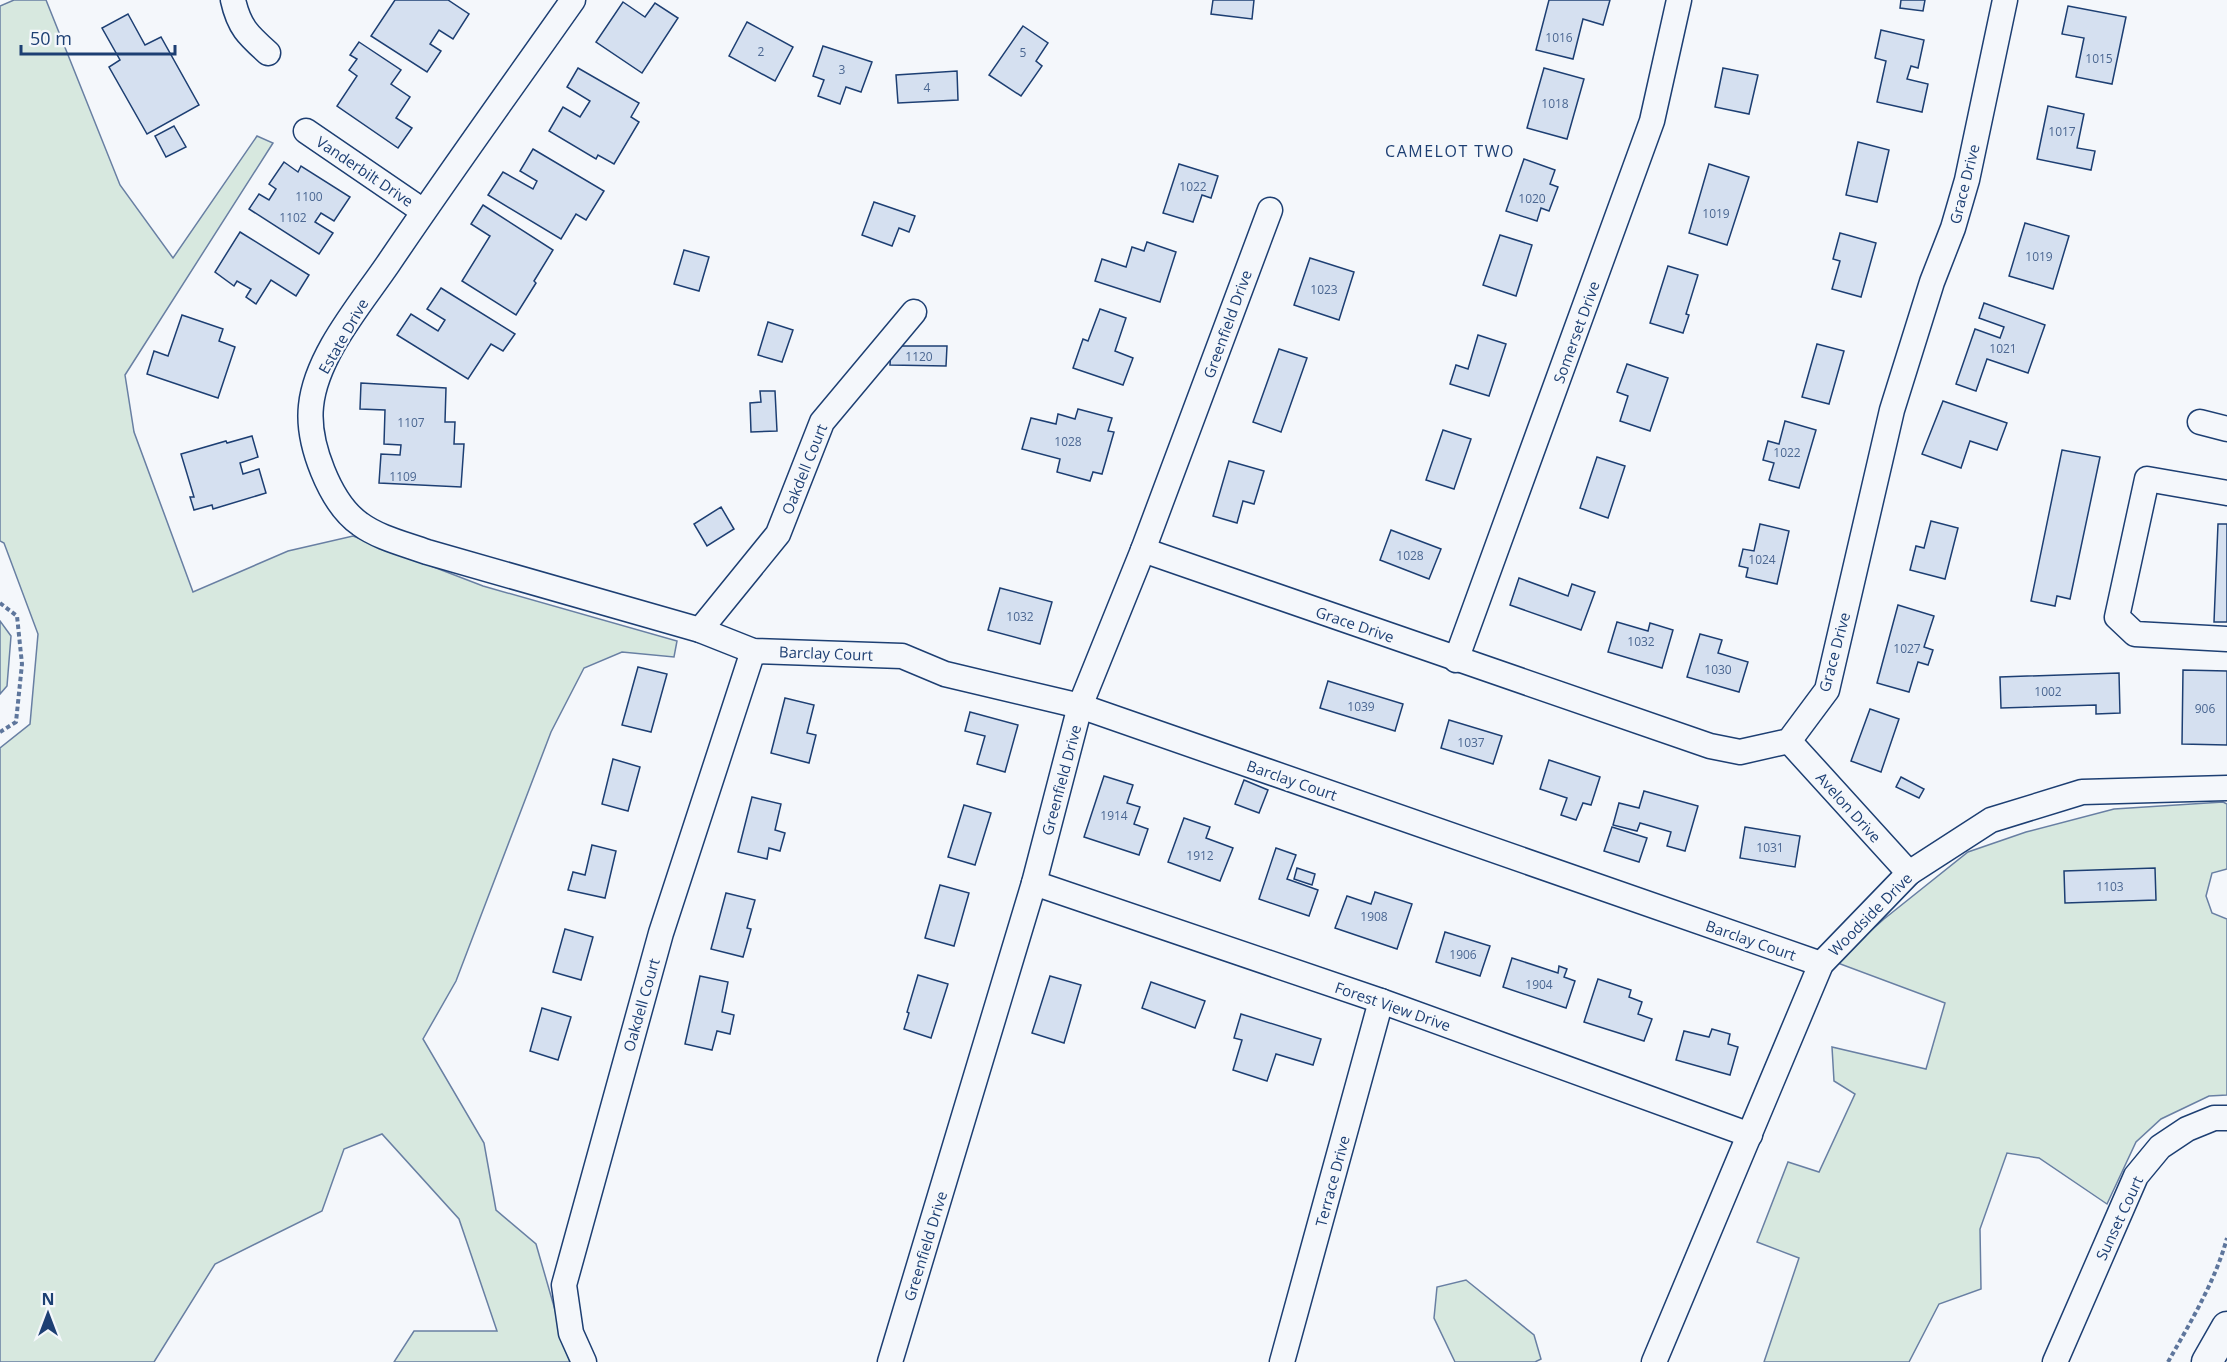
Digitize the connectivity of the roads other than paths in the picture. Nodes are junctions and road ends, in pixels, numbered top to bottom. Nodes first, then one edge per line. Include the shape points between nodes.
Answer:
1 (233, 0) edge
2 (573, 0) edge
3 (1679, 0) edge
4 (2005, 0) edge
5 (268, 53) dead end
6 (306, 131) dead end
7 (1270, 210) dead end
8 (423, 211) junction
9 (914, 312) dead end
10 (2200, 422) dead end
11 (2227, 429) edge
12 (2227, 493) edge
13 (1143, 550) junction
14 (700, 630) junction
15 (2227, 639) edge
16 (753, 651) junction
17 (1456, 660) junction
18 (1080, 706) junction
19 (1789, 741) junction
20 (2227, 788) edge
21 (1909, 873) junction
22 (1034, 884) junction
23 (1821, 964) junction
24 (1381, 1001) junction
25 (2227, 1118) edge
26 (1750, 1134) junction
27 (2227, 1327) edge
28 (584, 1362) edge
29 (890, 1362) edge
30 (1282, 1362) edge
31 (1654, 1362) edge
32 (2055, 1362) edge
33 (2207, 1362) edge

1 - 5 street via 244,32
2 - 8 street, Estate Drive
3 - 17 street, Somerset Drive via 1652,121
4 - 19 street, Grace Drive via 1967,180 1892,410 1827,690
6 - 8 street, Vanderbilt Drive
7 - 13 street, Greenfield Drive
8 - 14 street, Estate Drive via 321,368 311,407 314,443 338,501 359,524 427,552
9 - 14 street, Oakdell Court via 822,422 778,534
10 - 11 street
12 - 15 street via 2146,479 2117,617 2134,634
13 - 17 street, Grace Drive
13 - 18 street, Greenfield Drive
14 - 16 street, Estate Drive
16 - 18 street, Barclay Court via 902,656 945,674
16 - 28 street, Oakdell Court via 661,933 564,1285 572,1333
17 - 19 street, Grace Drive via 1710,746 1740,752
18 - 22 street, Greenfield Drive
18 - 23 street, Barclay Court
19 - 21 street, Avelon Drive
20 - 21 street, Woodside Drive via 2082,792 1991,820
21 - 23 street, Woodside Drive
22 - 24 street, Forest View Drive
22 - 29 street, Greenfield Drive
23 - 26 street, Woodside Drive
24 - 26 street, Forest View Drive
24 - 30 street, Terrace Drive
25 - 32 street, Sunset Court via 2214,1118 2187,1129 2160,1147 2136,1176
26 - 31 street, Woodside Drive
27 - 33 main road

